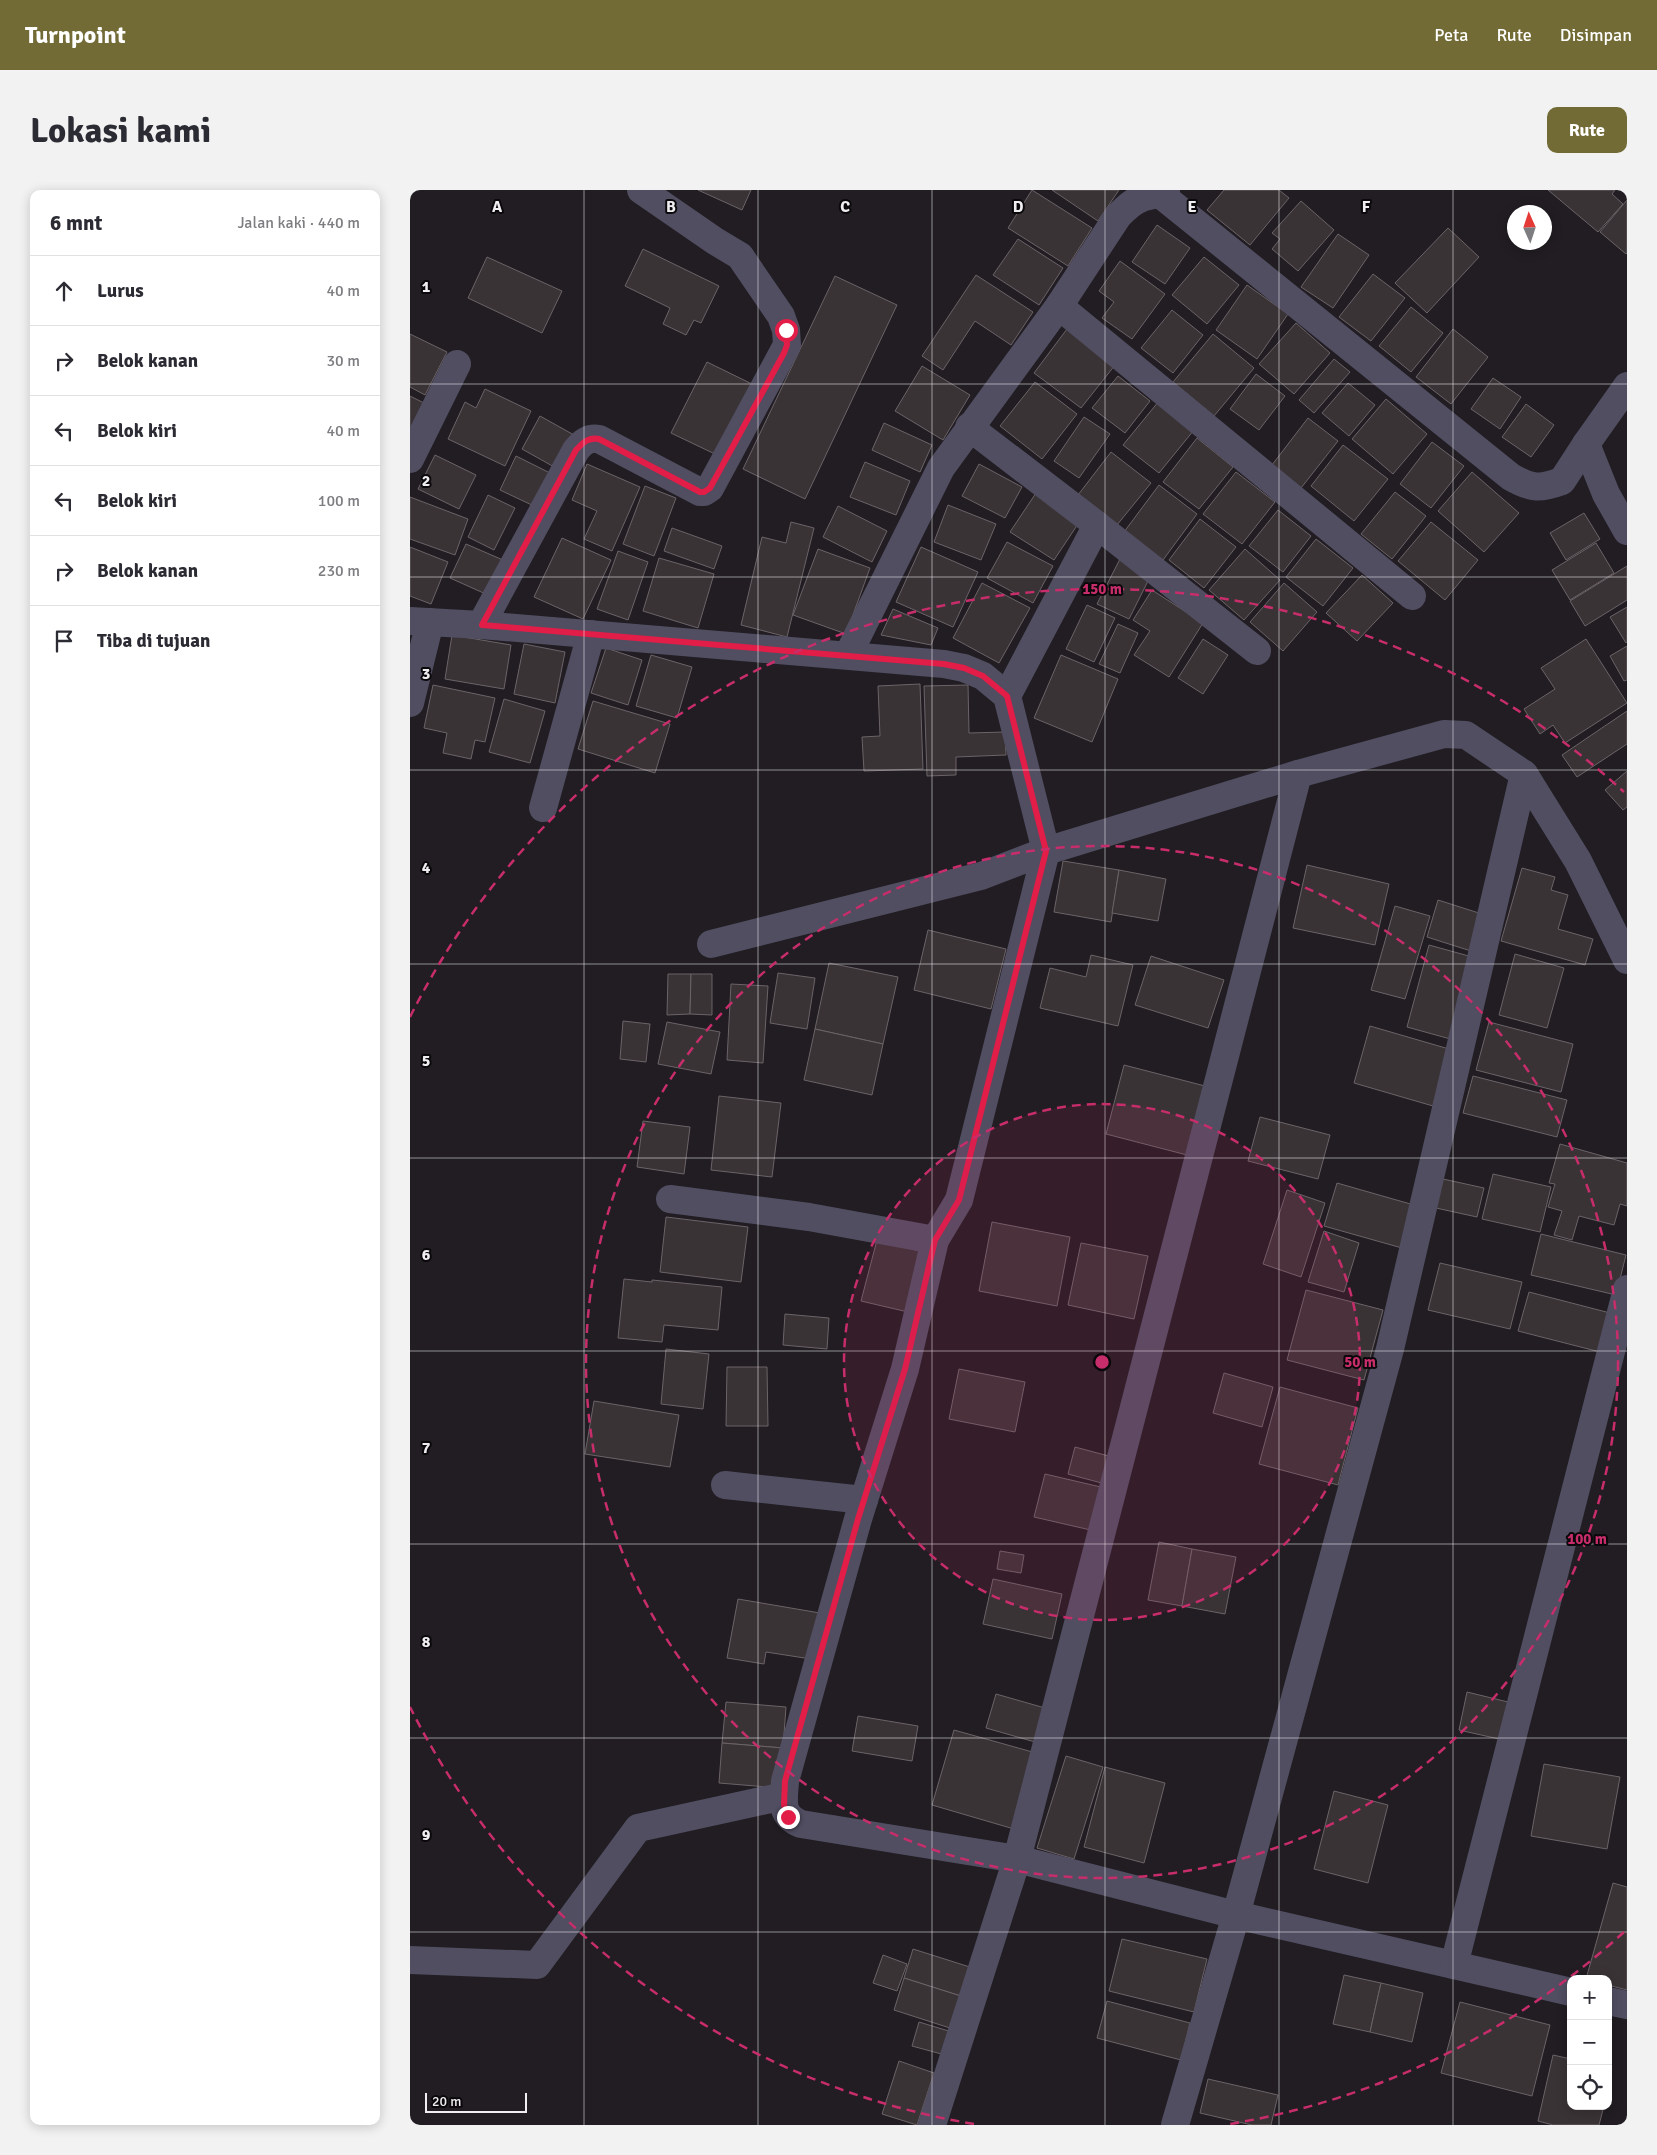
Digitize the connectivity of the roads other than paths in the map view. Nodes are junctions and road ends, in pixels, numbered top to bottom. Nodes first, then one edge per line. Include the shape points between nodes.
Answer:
1 (641, 190) edge
2 (1163, 192) edge
3 (1059, 306) junction
4 (457, 364) dead end
5 (1627, 386) edge
6 (969, 427) junction
7 (1586, 444) junction
8 (410, 459) edge
9 (1616, 494) edge
10 (1097, 525) junction
11 (1627, 531) edge
12 (1412, 596) dead end
13 (420, 622) edge
14 (482, 625) junction
15 (590, 634) junction
16 (1257, 651) dead end
17 (848, 655) junction
18 (1007, 696) junction
19 (410, 703) edge
20 (1298, 774) junction
21 (1524, 774) junction
22 (543, 808) dead end
23 (1046, 851) junction
24 (711, 944) dead end
25 (1627, 960) edge
26 (670, 1199) dead end
27 (935, 1240) junction
28 (1627, 1289) edge
29 (725, 1485) dead end
30 (864, 1500) junction
31 (784, 1796) junction
32 (1017, 1859) junction
33 (1236, 1915) junction
34 (410, 1960) edge
35 (1454, 1965) junction
36 (1567, 1991) edge
37 (1612, 2002) edge
38 (1627, 2005) edge
39 (932, 2125) edge
40 (1175, 2125) edge

1 - 14 street via 740,256 781,316 787,345 710,488 704,492 599,439 581,444
2 - 3 street via 1129,204 1118,216
2 - 7 street via 1527,486 1538,487 1562,481
3 - 6 street
3 - 12 street
4 - 8 street
5 - 7 street
6 - 10 street
6 - 17 street via 936,476
7 - 9 street
9 - 11 street
10 - 16 street
10 - 18 street
13 - 14 street
13 - 19 street
14 - 15 street
15 - 17 street
15 - 22 street
17 - 18 street via 964,668 983,676
18 - 23 street
20 - 21 street via 1444,734 1466,735
20 - 23 street
20 - 32 street
21 - 25 street via 1578,861
21 - 33 street via 1390,1349
23 - 24 street via 981,876
23 - 27 street via 959,1200
26 - 27 street via 810,1217
27 - 30 street via 905,1369
28 - 35 street
29 - 30 street
30 - 31 street via 785,1781
31 - 32 street via 788,1817 800,1824
31 - 34 street via 638,1828 537,1965
32 - 33 street
32 - 39 street
33 - 35 street
33 - 40 street
35 - 36 street
37 - 38 street

